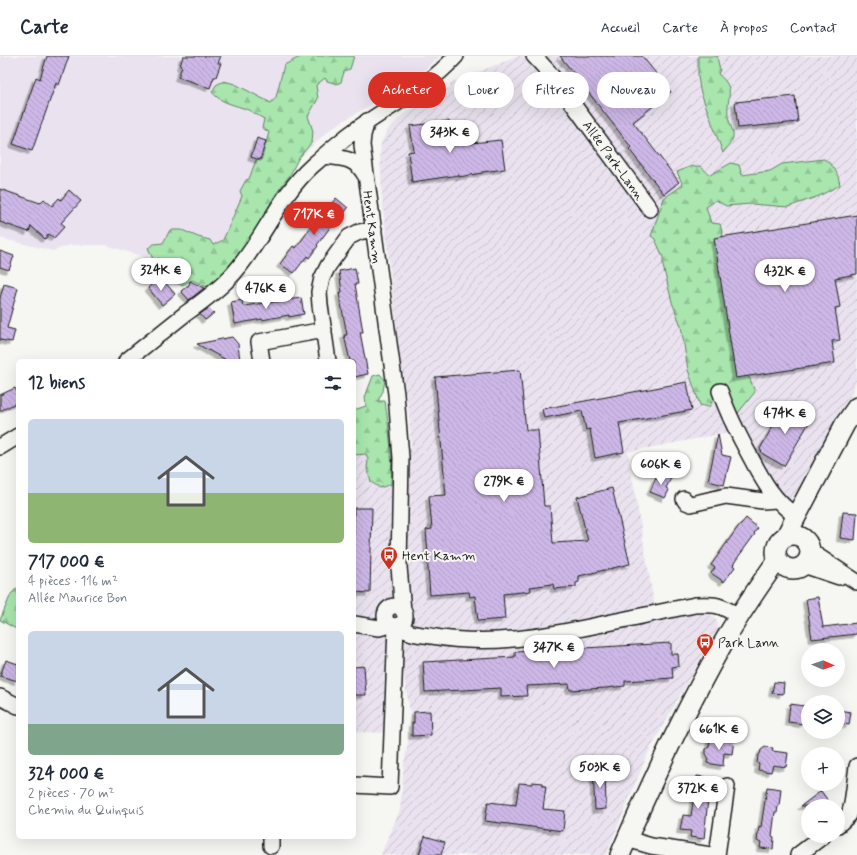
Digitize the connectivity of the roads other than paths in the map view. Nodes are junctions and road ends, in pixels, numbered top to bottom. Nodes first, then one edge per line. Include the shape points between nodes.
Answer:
1 (456, 56) edge
2 (534, 56) edge
3 (368, 121) junction
4 (350, 134) junction
5 (323, 156) junction
6 (355, 162) junction
7 (365, 175) junction
8 (650, 209) dead end
9 (374, 229) junction
10 (324, 330) junction
11 (129, 359) edge
12 (262, 359) edge
13 (328, 359) edge
14 (720, 391) dead end
15 (857, 409) edge
16 (16, 437) edge
17 (0, 447) edge
18 (684, 499) dead end
19 (776, 500) junction
20 (796, 516) junction
21 (794, 553) junction
22 (854, 581) edge
23 (744, 609) junction
24 (395, 617) junction
25 (357, 624) edge
26 (0, 697) edge
27 (16, 705) edge
28 (857, 766) edge
29 (356, 786) edge
30 (727, 786) dead end
31 (845, 818) edge
32 (814, 843) edge
33 (623, 847) edge
34 (711, 855) edge
35 (717, 855) edge
36 (798, 855) edge

1 - 3 street via 428,83
2 - 8 street, Allée Park-Lann via 570,100
3 - 4 street
3 - 7 street, Hent Kamm via 362,140
4 - 5 street
4 - 6 street, Hent Kamm
5 - 6 street
5 - 11 street via 291,189 233,275
6 - 7 street, Hent Kamm
7 - 9 street, Hent Kamm
9 - 10 street via 349,237 324,273 319,292
9 - 24 street, Hent Kamm via 398,414 401,458 399,567
10 - 12 street via 259,342
10 - 13 street
14 - 19 street via 736,430
15 - 20 street via 845,424
15 - 21 street via 849,435 806,513
16 - 17 street
18 - 19 street via 691,504 726,496 763,501
19 - 20 street
20 - 21 street
21 - 22 street via 818,571
21 - 23 street via 779,579
23 - 24 street via 712,604 695,605 536,637 470,641 410,633
23 - 33 street via 717,654 671,742
24 - 25 street via 379,628
24 - 29 street, Hent Kamm via 390,787
26 - 27 street
28 - 31 street via 852,804
30 - 35 street
32 - 36 street
33 - 34 street via 651,846

